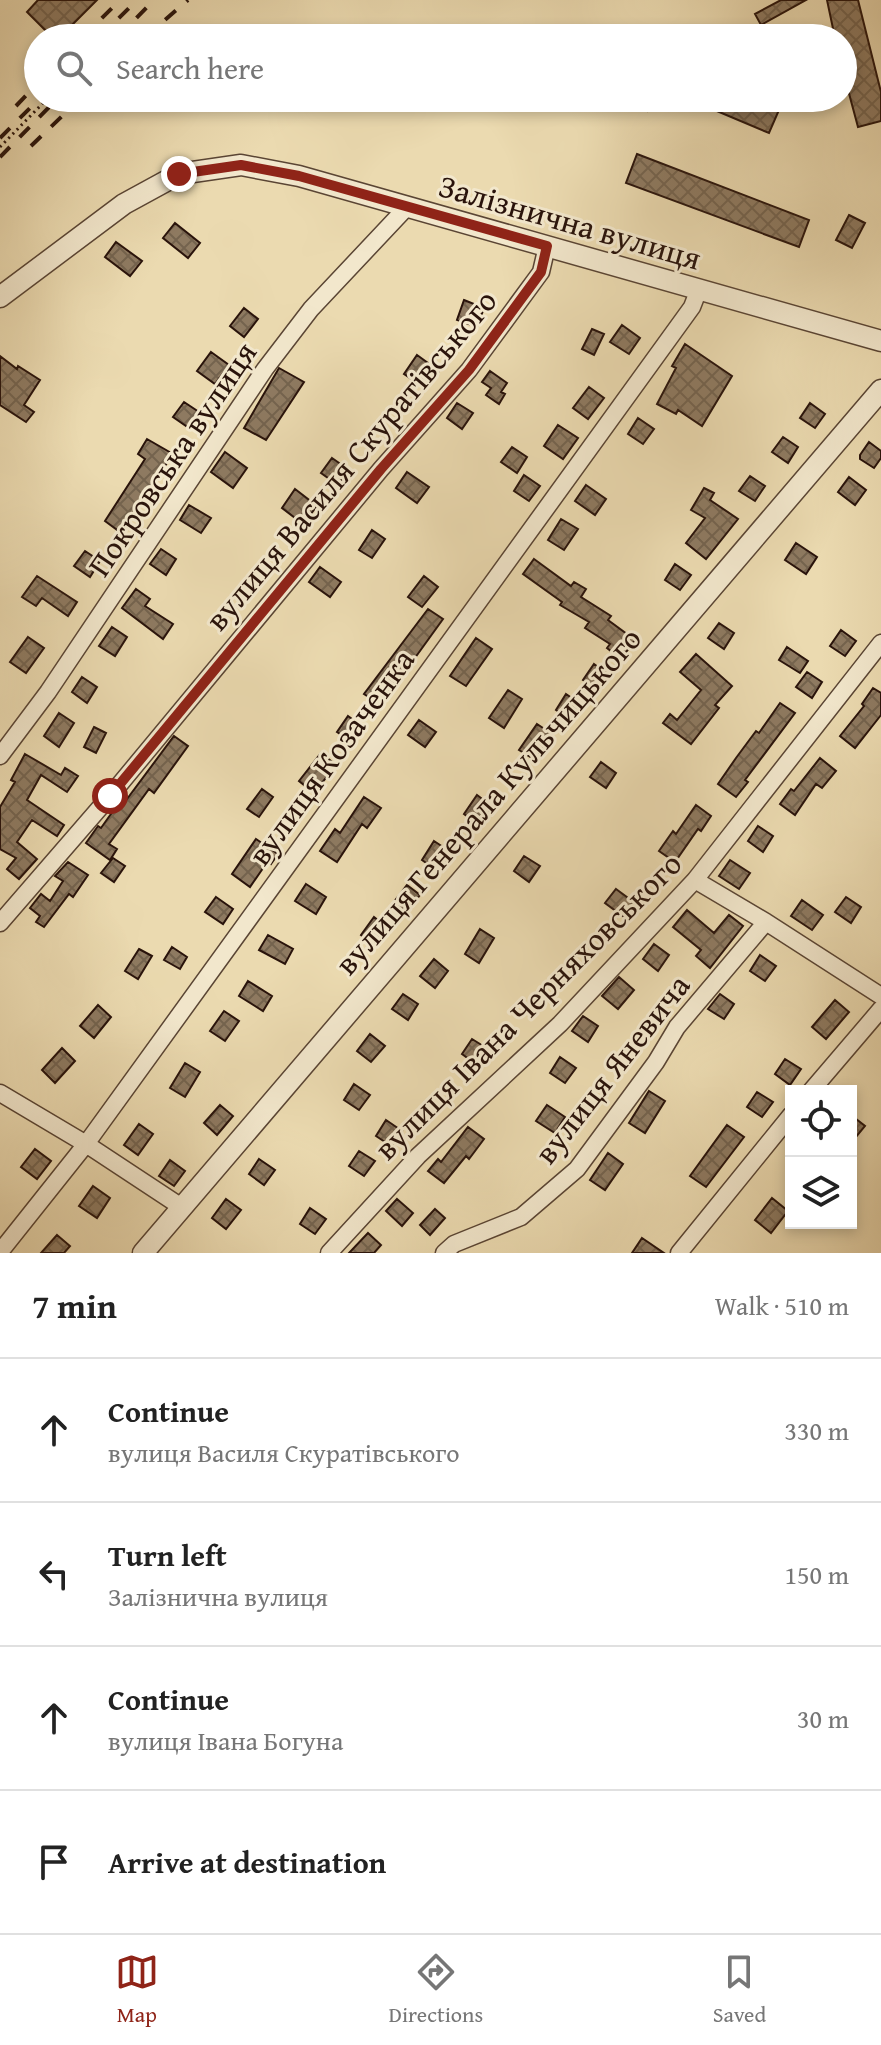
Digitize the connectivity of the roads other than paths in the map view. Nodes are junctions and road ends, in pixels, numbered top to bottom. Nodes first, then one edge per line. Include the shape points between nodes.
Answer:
1 (407, 207) junction
2 (547, 246) junction
3 (699, 289) junction
4 (0, 297) edge
5 (881, 341) edge
6 (881, 390) edge
7 (881, 643) edge
8 (0, 756) edge
9 (695, 880) junction
10 (766, 922) junction
11 (0, 923) edge
12 (881, 996) edge
13 (881, 1009) edge
14 (816, 1085) edge
15 (0, 1093) edge
16 (785, 1122) edge
17 (86, 1144) junction
18 (180, 1206) junction
19 (0, 1252) edge
20 (143, 1253) edge
21 (329, 1253) edge
22 (444, 1253) edge
23 (679, 1253) edge

1 - 2 street, Залізнична вулиця
1 - 4 street, Залізнична вулиця via 241,165 179,174 124,204
1 - 8 street, Покровська вулиця via 311,309 265,369
2 - 3 street, Залізнична вулиця
2 - 11 street, вулиця Василя Скуратівського via 541,272 469,370
3 - 5 street, Залізнична вулиця
3 - 17 street, вулиця Козаченка via 692,307
6 - 18 street, вулиця Генерала Кульчицького
7 - 9 street, вулиця Івана Черняховського
9 - 10 street
9 - 21 street, вулиця Івана Черняховського via 560,1024 418,1156
10 - 12 street
10 - 22 street, вулиця Яневича via 677,1027 577,1169 521,1217
13 - 14 street
15 - 17 street
16 - 23 street
17 - 18 street
17 - 19 street, вулиця Козаченка
18 - 20 street, вулиця Генерала Кульчицького

